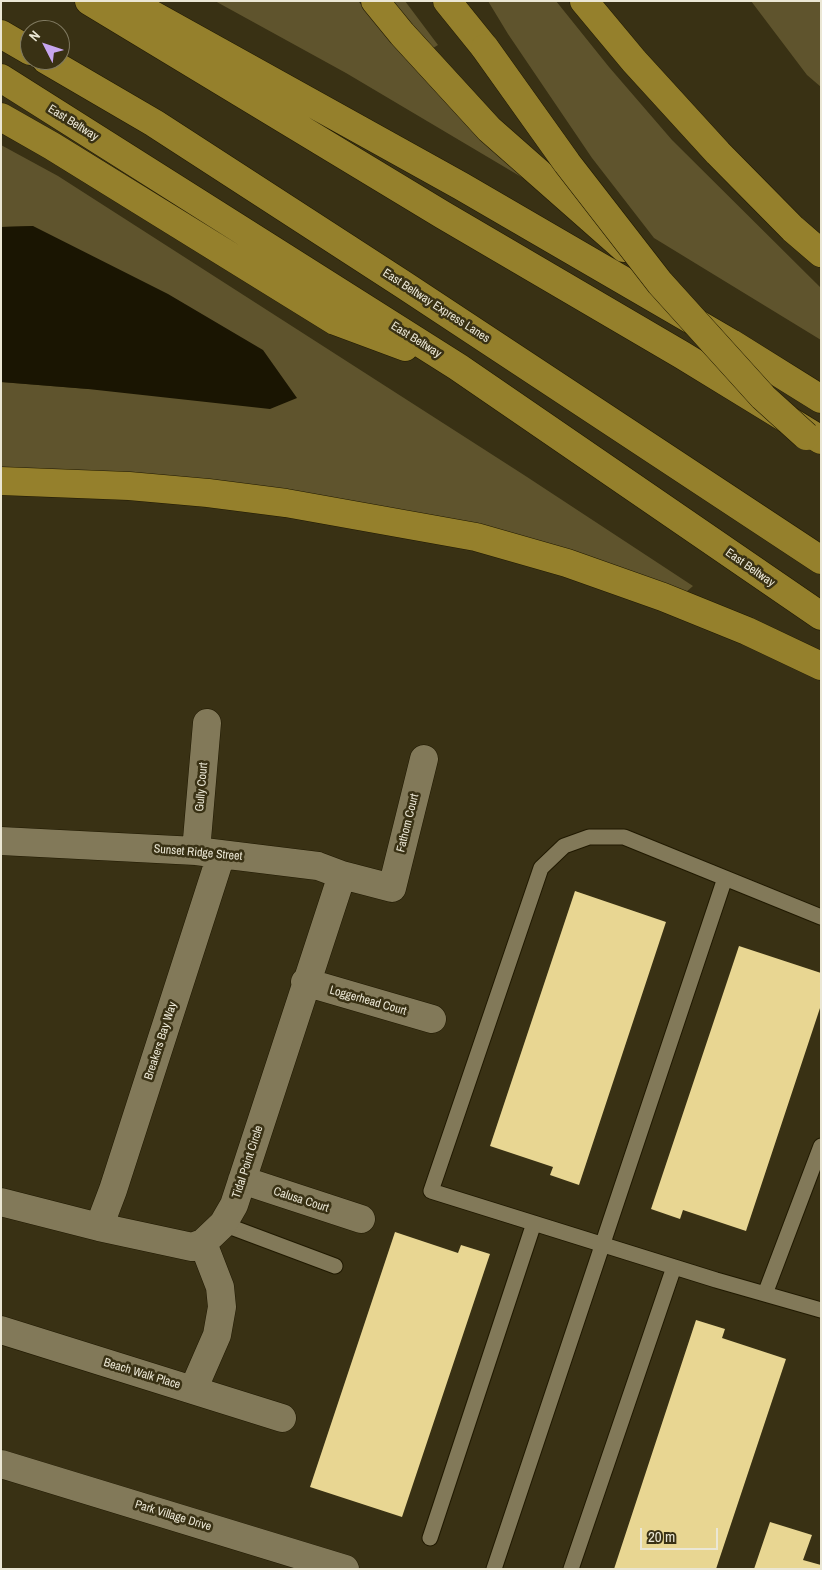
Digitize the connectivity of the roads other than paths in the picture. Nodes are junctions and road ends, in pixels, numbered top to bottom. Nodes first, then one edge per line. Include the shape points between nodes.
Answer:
1 (89, 1) edge
2 (128, 1) edge
3 (375, 1) edge
4 (447, 1) edge
5 (461, 1) edge
6 (584, 1) edge
7 (1, 34) edge
8 (20, 45) edge
9 (485, 48) junction
10 (63, 70) edge
11 (1, 78) edge
12 (1, 117) edge
13 (821, 253) edge
14 (731, 343) junction
15 (458, 367) junction
16 (821, 399) edge
17 (821, 440) edge
18 (821, 449) edge
19 (1, 481) edge
20 (821, 560) edge
21 (821, 616) edge
22 (821, 666) edge
23 (207, 723) dead end
24 (424, 759) dead end
25 (1, 841) edge
26 (209, 853) junction
27 (342, 875) junction
28 (725, 878) junction
29 (392, 888) joint
30 (821, 917) edge
31 (305, 982) junction
32 (432, 1020) dead end
33 (821, 1146) edge
34 (242, 1180) junction
35 (1, 1202) edge
36 (361, 1219) dead end
37 (534, 1223) junction
38 (223, 1224) junction
39 (99, 1227) junction
40 (203, 1243) junction
41 (603, 1245) junction
42 (335, 1266) dead end
43 (674, 1267) junction
44 (765, 1294) junction
45 (821, 1310) edge
46 (1, 1330) edge
47 (193, 1390) junction
48 (282, 1418) dead end
49 (1, 1464) edge
50 (430, 1538) dead end
51 (345, 1569) edge
52 (494, 1569) edge
53 (571, 1569) edge

1 - 17 highway
2 - 14 highway via 460,186
3 - 14 highway via 490,128
4 - 9 highway
5 - 9 highway
6 - 13 highway via 718,153
7 - 8 highway
9 - 18 highway, bridge via 567,163 660,283 763,397
10 - 20 highway, East Beltway Express Lanes via 154,123
11 - 15 highway, East Beltway
12 - 15 highway via 335,321
14 - 16 highway
15 - 21 highway, East Beltway
19 - 22 highway via 208,493 286,503 476,537 567,563 663,597
23 - 26 street, Gully Court
24 - 29 street, Fathom Court
25 - 26 street, Sunset Ridge Street
26 - 27 street, Sunset Ridge Street via 318,866
26 - 39 street, Breakers Bay Way via 113,1190
27 - 29 street, Sunset Ridge Street
27 - 31 street, Tidal Point Circle
28 - 30 lane
28 - 37 lane via 624,837 589,836 564,846 541,868 431,1191
28 - 41 lane
31 - 32 street, Loggerhead Court
31 - 34 street, Tidal Point Circle
33 - 44 lane
34 - 36 street, Calusa Court
34 - 38 street, Tidal Point Circle
35 - 39 street
37 - 41 lane
37 - 50 lane
38 - 40 street, Tidal Point Circle
38 - 42 lane
39 - 40 street via 192,1247
40 - 47 street via 220,1287 222,1307 217,1335
41 - 43 lane
41 - 52 lane
43 - 44 lane
43 - 53 lane
44 - 45 lane
46 - 47 street, Beach Walk Place
47 - 48 street, Beach Walk Place
49 - 51 street, Park Village Drive

